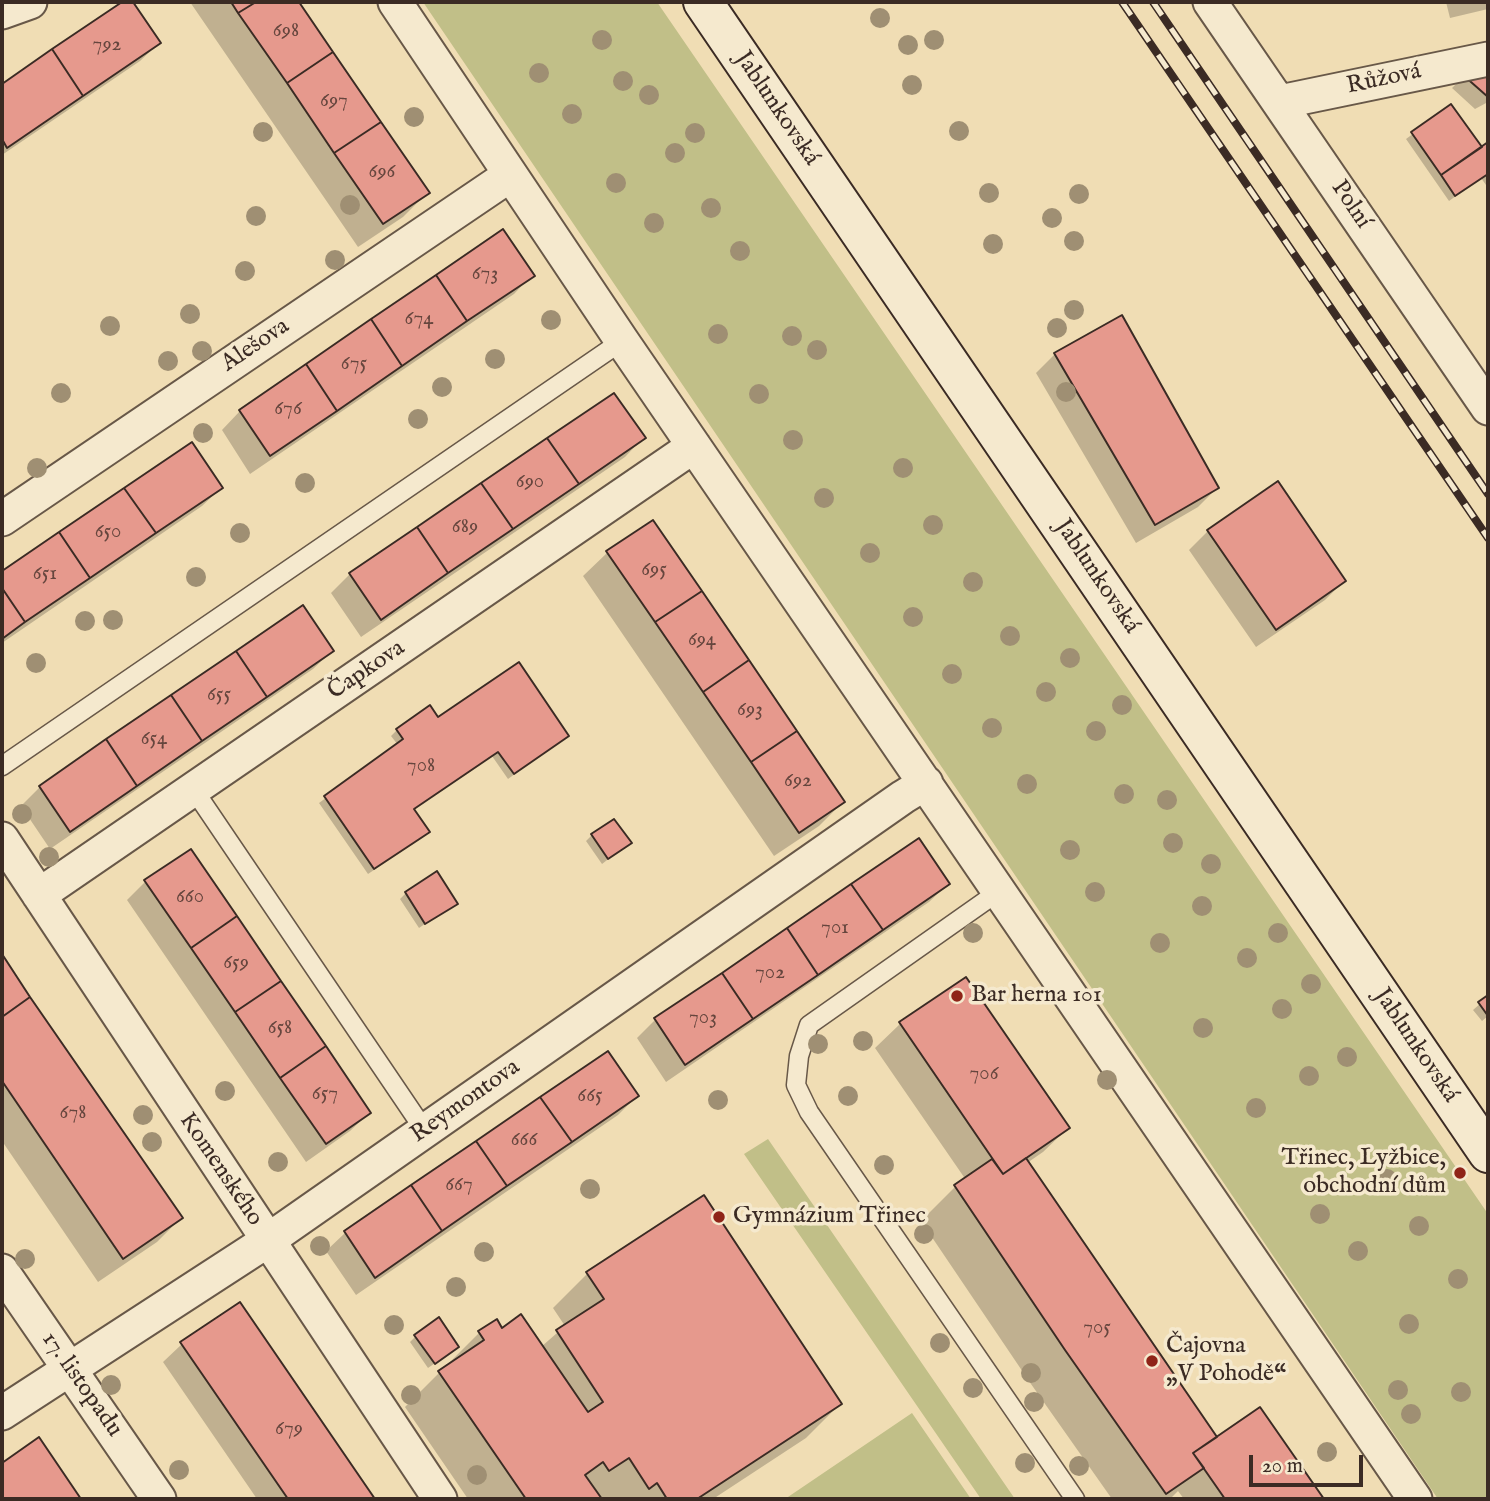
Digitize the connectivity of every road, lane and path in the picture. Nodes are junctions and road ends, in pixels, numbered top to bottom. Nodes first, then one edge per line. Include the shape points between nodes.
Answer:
1 (30, 2) edge
2 (395, 2) edge
3 (703, 2) edge
4 (1210, 2) edge
5 (2, 12) edge
6 (1488, 58) edge
7 (1280, 102) junction
8 (510, 175) junction
9 (622, 341) junction
10 (1488, 408) edge
11 (694, 446) junction
12 (4, 514) edge
13 (2, 766) edge
14 (926, 783) junction
15 (194, 790) junction
16 (2, 839) edge
17 (998, 892) junction
18 (38, 895) junction
19 (425, 1130) junction
20 (1488, 1153) edge
21 (267, 1241) junction
22 (2, 1271) edge
23 (70, 1369) junction
24 (2, 1413) edge
25 (159, 1499) edge
26 (440, 1499) edge
27 (1075, 1499) edge
28 (1415, 1499) edge

1 - 5 street
2 - 8 street
3 - 20 main road, Jablunkovská
4 - 7 street, Polní
6 - 7 street, Růžová
7 - 10 street, Polní
8 - 9 street
8 - 12 street, Alešova
9 - 11 street
9 - 13 lane
11 - 14 street
11 - 15 street, Čapkova
14 - 17 street
14 - 19 street, Reymontova
15 - 18 street, Čapkova
15 - 19 lane
16 - 18 street, Komenského
17 - 27 lane via 809,1025 796,1085 809,1111
17 - 28 street
18 - 21 street, Komenského
19 - 21 street, Reymontova
21 - 23 street, Reymontova
21 - 26 street, Komenského
22 - 23 street, 17. listopadu
23 - 24 street, Reymontova
23 - 25 street, 17. listopadu

